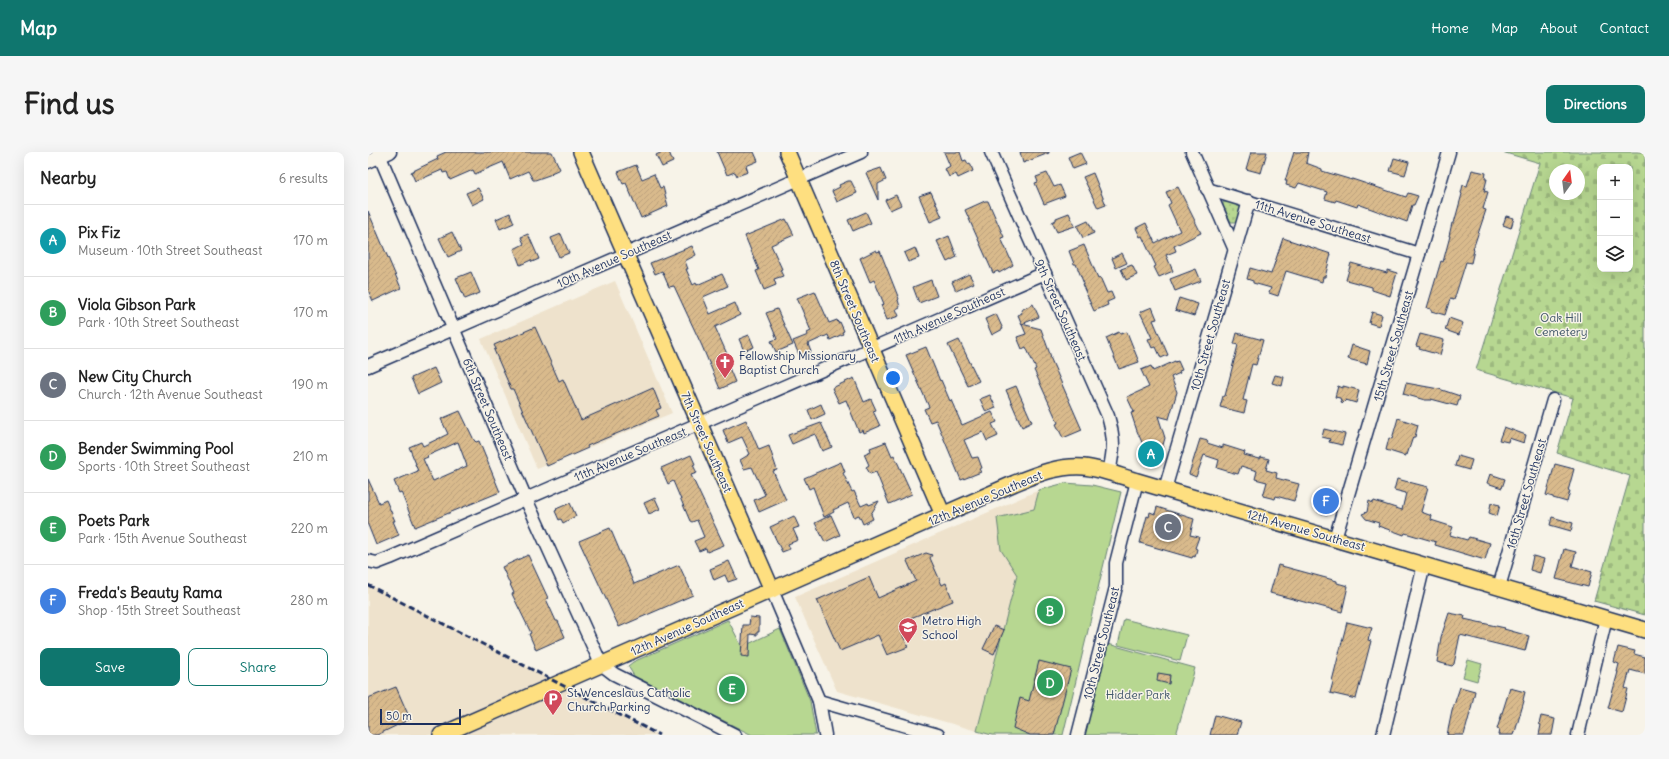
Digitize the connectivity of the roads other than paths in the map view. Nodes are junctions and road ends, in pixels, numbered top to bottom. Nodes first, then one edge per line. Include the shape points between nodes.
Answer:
1 (581, 152) edge
2 (786, 152) edge
3 (861, 152) edge
4 (991, 152) edge
5 (1192, 152) edge
6 (1449, 152) edge
7 (382, 154) edge
8 (368, 162) edge
9 (798, 179) junction
10 (1207, 189) junction
11 (1249, 202) junction
12 (1235, 250) junction
13 (626, 254) junction
14 (1419, 254) junction
15 (1045, 273) junction
16 (453, 328) junction
17 (871, 348) junction
18 (368, 366) edge
19 (1553, 400) dead end
20 (700, 424) junction
21 (1109, 473) junction
22 (1137, 481) junction
23 (1165, 489) junction
24 (526, 499) junction
25 (943, 515) junction
26 (1335, 539) junction
27 (368, 561) edge
28 (1424, 565) junction
29 (1500, 587) junction
30 (772, 590) junction
31 (1606, 618) junction
32 (1645, 630) edge
33 (601, 664) junction
34 (819, 701) junction
35 (461, 731) edge
36 (441, 735) edge
37 (735, 735) edge
38 (825, 735) edge
39 (938, 735) edge
40 (1078, 735) edge
41 (1383, 735) edge
42 (1578, 735) edge

1 - 13 main road, 7th Street Southeast
2 - 9 main road, 8th Street Southeast
3 - 9 street, 10th Avenue Southeast
4 - 15 street, 9th Street Southeast
5 - 10 street
6 - 14 street, 15th Street Southeast
7 - 8 street
7 - 16 street, 6th Street Southeast
9 - 13 street, 10th Avenue Southeast
9 - 17 main road, 8th Street Southeast
10 - 11 street, 11th Avenue Southeast
10 - 12 street
11 - 12 street, 10th Street Southeast
11 - 14 street, 11th Avenue Southeast
12 - 23 street, 10th Street Southeast
13 - 16 street, 10th Avenue Southeast
13 - 20 main road, 7th Street Southeast
14 - 26 street, 15th Street Southeast
15 - 17 street, 11th Avenue Southeast
15 - 21 street, 9th Street Southeast via 1114,434
16 - 18 street, 10th Avenue Southeast
16 - 24 street, 6th Street Southeast
17 - 20 street, 11th Avenue Southeast
17 - 25 main road, 8th Street Southeast
19 - 29 street, 16th Street Southeast
20 - 24 street, 11th Avenue Southeast
20 - 30 main road, 7th Street Southeast
21 - 22 main road, 12th Avenue Southeast
21 - 25 main road, 12th Avenue Southeast via 1084,467 1058,468 1015,483
22 - 23 main road, 12th Avenue Southeast
22 - 40 street, 10th Street Southeast via 1116,563 1116,587
23 - 26 main road, 12th Avenue Southeast
24 - 27 street, 11th Avenue Southeast via 390,558 377,563
24 - 33 street, 6th Street Southeast
25 - 30 main road, 12th Avenue Southeast
26 - 28 main road, 12th Avenue Southeast
28 - 29 main road, 12th Avenue Southeast
28 - 41 street
29 - 31 main road, 12th Avenue Southeast
30 - 33 main road, 12th Avenue Southeast
30 - 34 street, 7th Street Southeast
31 - 32 main road, 12th Avenue Southeast
31 - 42 street
33 - 35 main road, 12th Avenue Southeast
33 - 37 street via 614,674
34 - 38 street, 7th Street Southeast
34 - 39 street
35 - 36 main road, 12th Avenue Southeast

